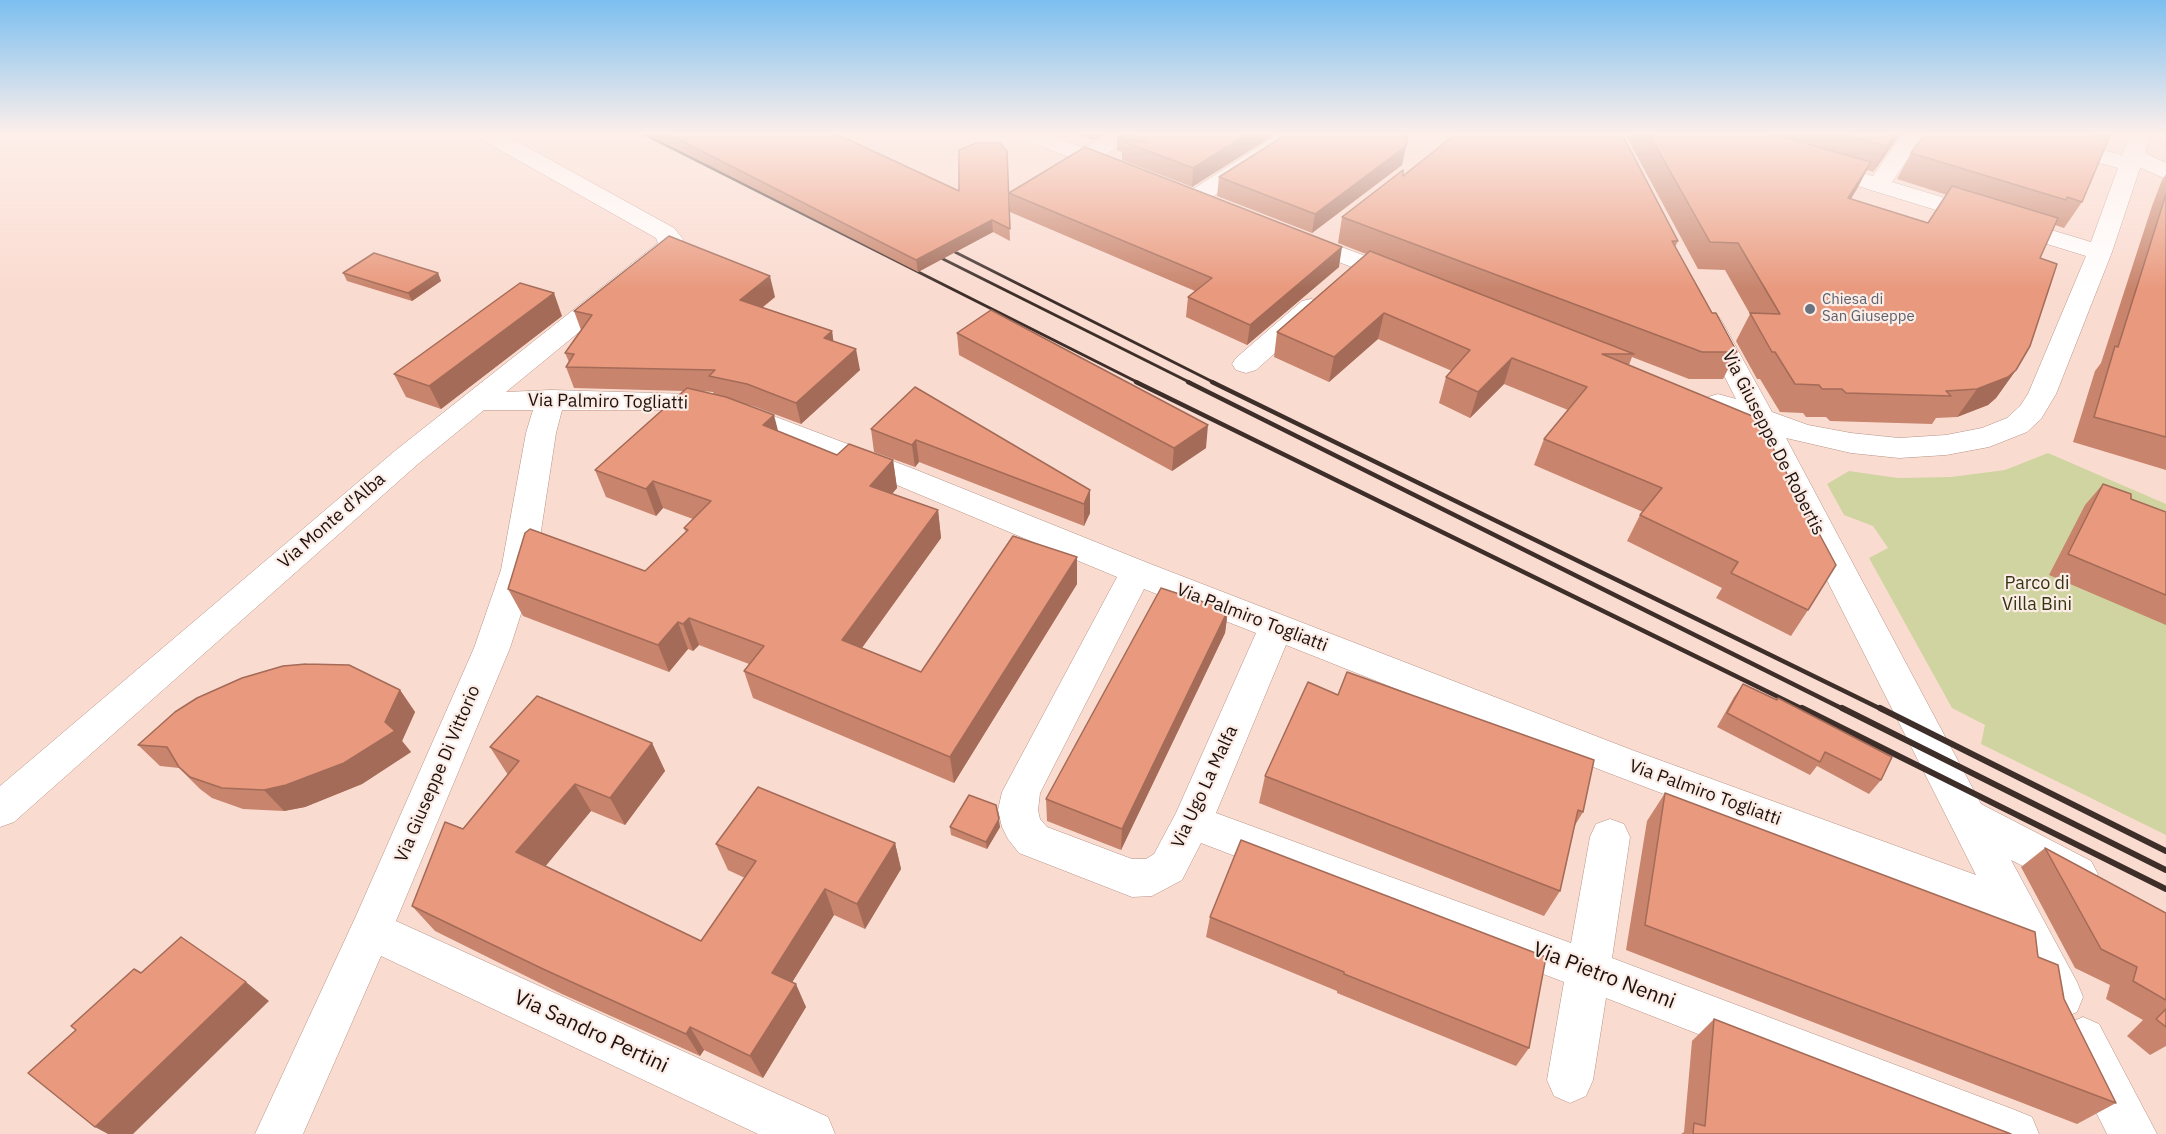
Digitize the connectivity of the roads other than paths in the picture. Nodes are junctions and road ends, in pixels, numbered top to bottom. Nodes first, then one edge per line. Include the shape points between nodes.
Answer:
1 (580, 185) edge
2 (1215, 185) edge
3 (1882, 185) edge
4 (2123, 185) edge
5 (1195, 198) edge
6 (1272, 228) edge
7 (2100, 252) junction
8 (1344, 278) junction
9 (1417, 285) edge
10 (1702, 307) edge
11 (1246, 364) dead end
12 (1694, 394) edge
13 (551, 399) junction
14 (477, 401) junction
15 (1760, 420) junction
16 (1136, 572) junction
17 (1276, 627) junction
18 (0, 810) edge
19 (1967, 816) junction
20 (1192, 822) junction
21 (1610, 837) dead end
22 (2114, 893) edge
23 (2013, 908) junction
24 (371, 930) junction
25 (1588, 970) junction
26 (1570, 1080) dead end
27 (279, 1134) edge
28 (811, 1134) edge
29 (2015, 1134) edge
30 (2133, 1134) edge

1 - 14 street, Via Monte d'Alba via 665,232 672,242
2 - 5 street
3 - 7 street
4 - 7 street
6 - 8 street via 1325,238
7 - 15 street via 2043,394 2017,424 1989,437 1899,448 1803,434
8 - 9 street
8 - 11 street
10 - 15 street, Via Giuseppe De Robertis
12 - 15 street
13 - 14 street, Via Palmiro Togliatti
13 - 16 street, Via Palmiro Togliatti via 658,401 720,408 903,476
13 - 24 street, Via Giuseppe Di Vittorio via 541,433 518,570 492,648
14 - 18 street, Via Monte d'Alba via 380,480
15 - 19 street, Via Giuseppe De Robertis
16 - 17 street, Via Palmiro Togliatti
16 - 20 street, Via Ugo La Malfa via 1021,792 1020,819 1033,840 1132,878 1152,877 1168,867
17 - 20 street, Via Ugo La Malfa
17 - 23 street, Via Palmiro Togliatti via 1619,761
19 - 22 street
19 - 23 street, Via Giuseppe De Robertis
20 - 25 street, Via Pietro Nenni
21 - 25 street
23 - 30 street, Via Giuseppe De Robertis
24 - 27 street, Via Giuseppe Di Vittorio
24 - 28 street, Via Sandro Pertini
25 - 26 street
25 - 29 street, Via Pietro Nenni

